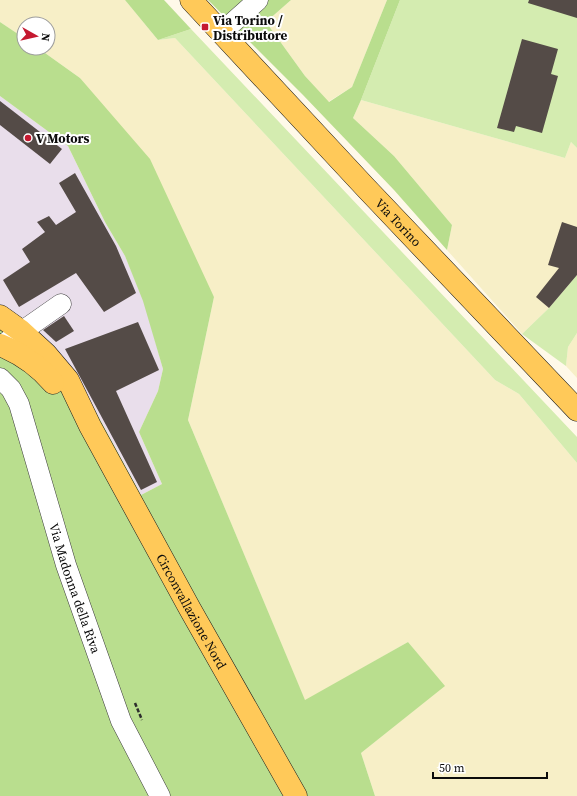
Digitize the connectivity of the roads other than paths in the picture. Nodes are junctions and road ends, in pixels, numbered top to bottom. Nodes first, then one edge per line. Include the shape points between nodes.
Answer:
1 (191, 0) edge
2 (258, 0) edge
3 (221, 33) junction
4 (61, 304) dead end
5 (0, 316) edge
6 (21, 332) junction
7 (0, 344) edge
8 (0, 378) edge
9 (577, 410) edge
10 (90, 426) junction
11 (160, 796) edge
12 (296, 796) edge

1 - 3 main road, Via Torino
2 - 3 street
3 - 9 main road, Via Torino
4 - 6 street
5 - 6 main road, Circonvallazione Nord
6 - 7 street
6 - 10 main road, Circonvallazione Nord via 46,354 68,380
7 - 10 main road, Circonvallazione Nord via 37,366
8 - 11 street, Via Madonna della Riva via 11,389 19,404 66,565 121,721
10 - 12 main road, Circonvallazione Nord

